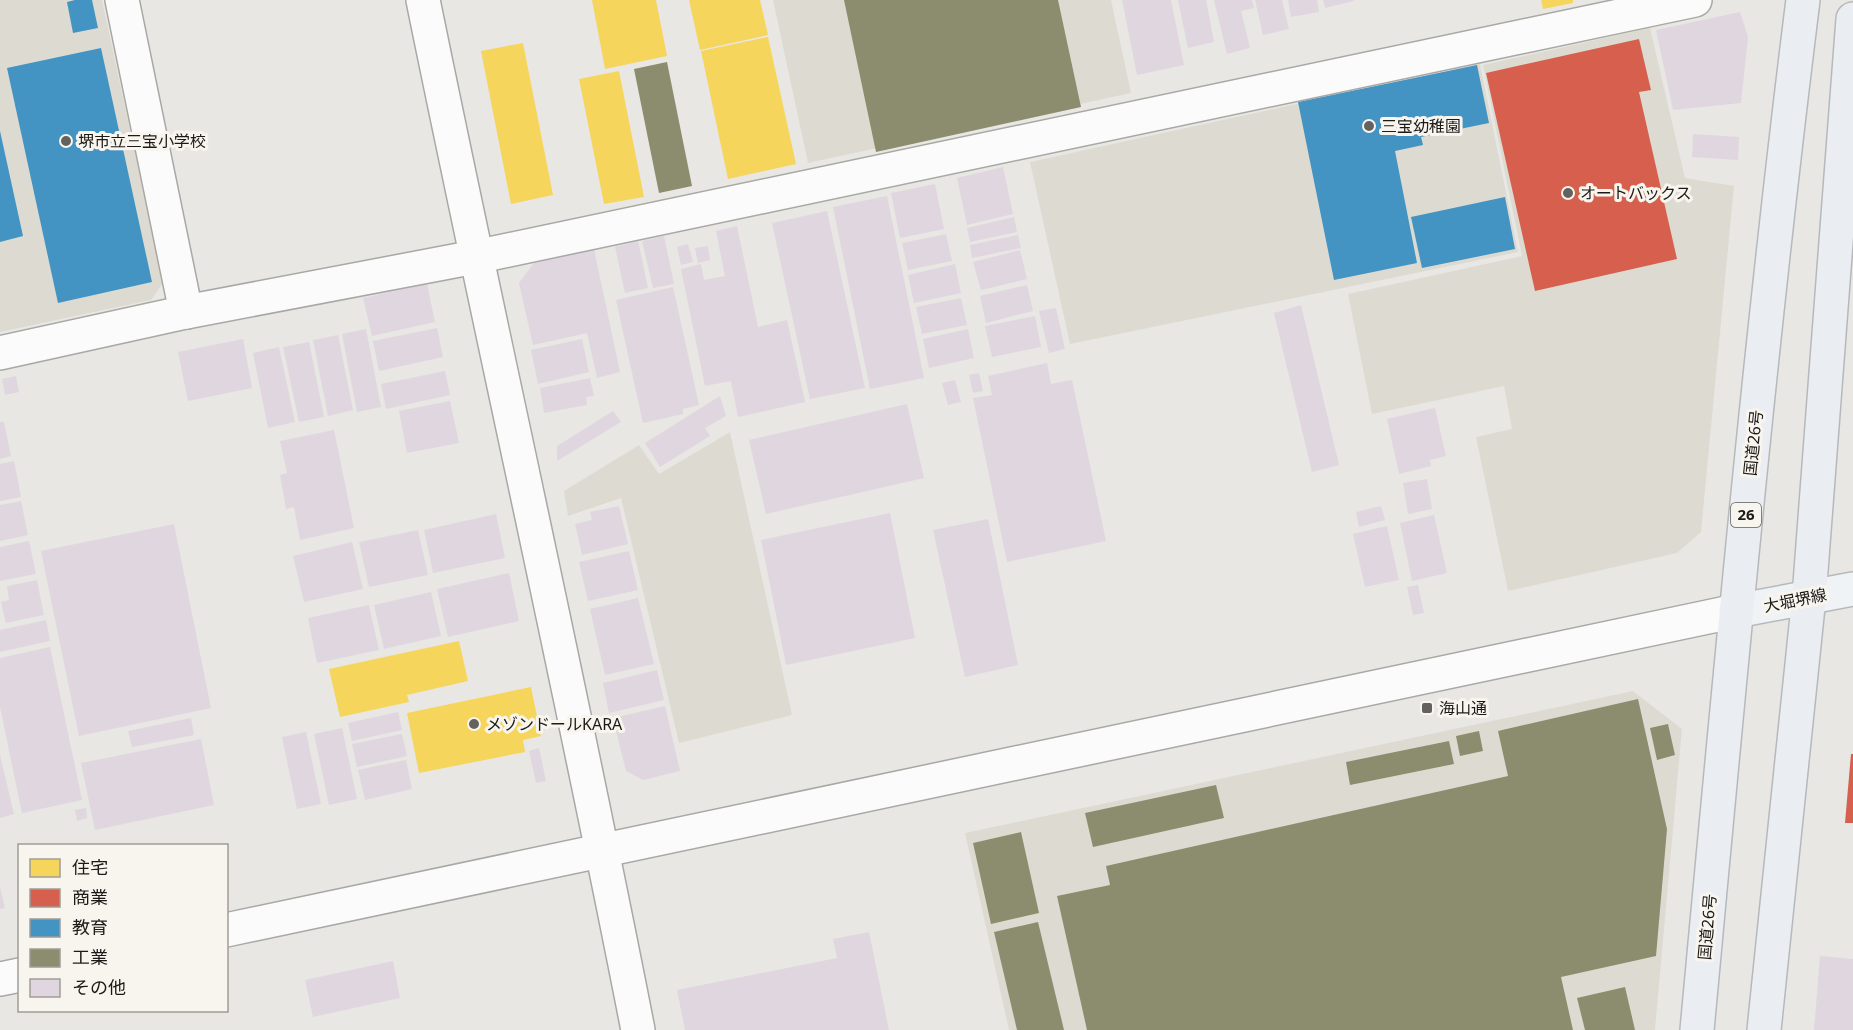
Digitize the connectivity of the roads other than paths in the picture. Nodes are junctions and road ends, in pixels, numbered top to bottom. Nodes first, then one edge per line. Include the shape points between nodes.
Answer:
1 (122, 0) edge
2 (423, 0) edge
3 (1695, 0) edge
4 (1803, 0) edge
5 (1853, 19) edge
6 (475, 257) junction
7 (186, 312) junction
8 (0, 353) edge
9 (1853, 589) edge
10 (1809, 597) junction
11 (1737, 611) junction
12 (603, 849) junction
13 (228, 930) edge
14 (18, 975) edge
15 (0, 979) edge
16 (639, 1030) edge
17 (1697, 1030) edge
18 (1764, 1030) edge

1 - 7 street
2 - 6 street
3 - 6 street
4 - 11 highway, 国道26号 / 26 via 1778,198
5 - 10 highway
6 - 7 street
6 - 12 street
7 - 8 street
9 - 10 main road, 大堀堺線
10 - 11 main road, 大堀堺線
10 - 18 highway
11 - 12 street
11 - 17 highway, 国道26号 / 26
12 - 13 street
12 - 16 street
14 - 15 street

